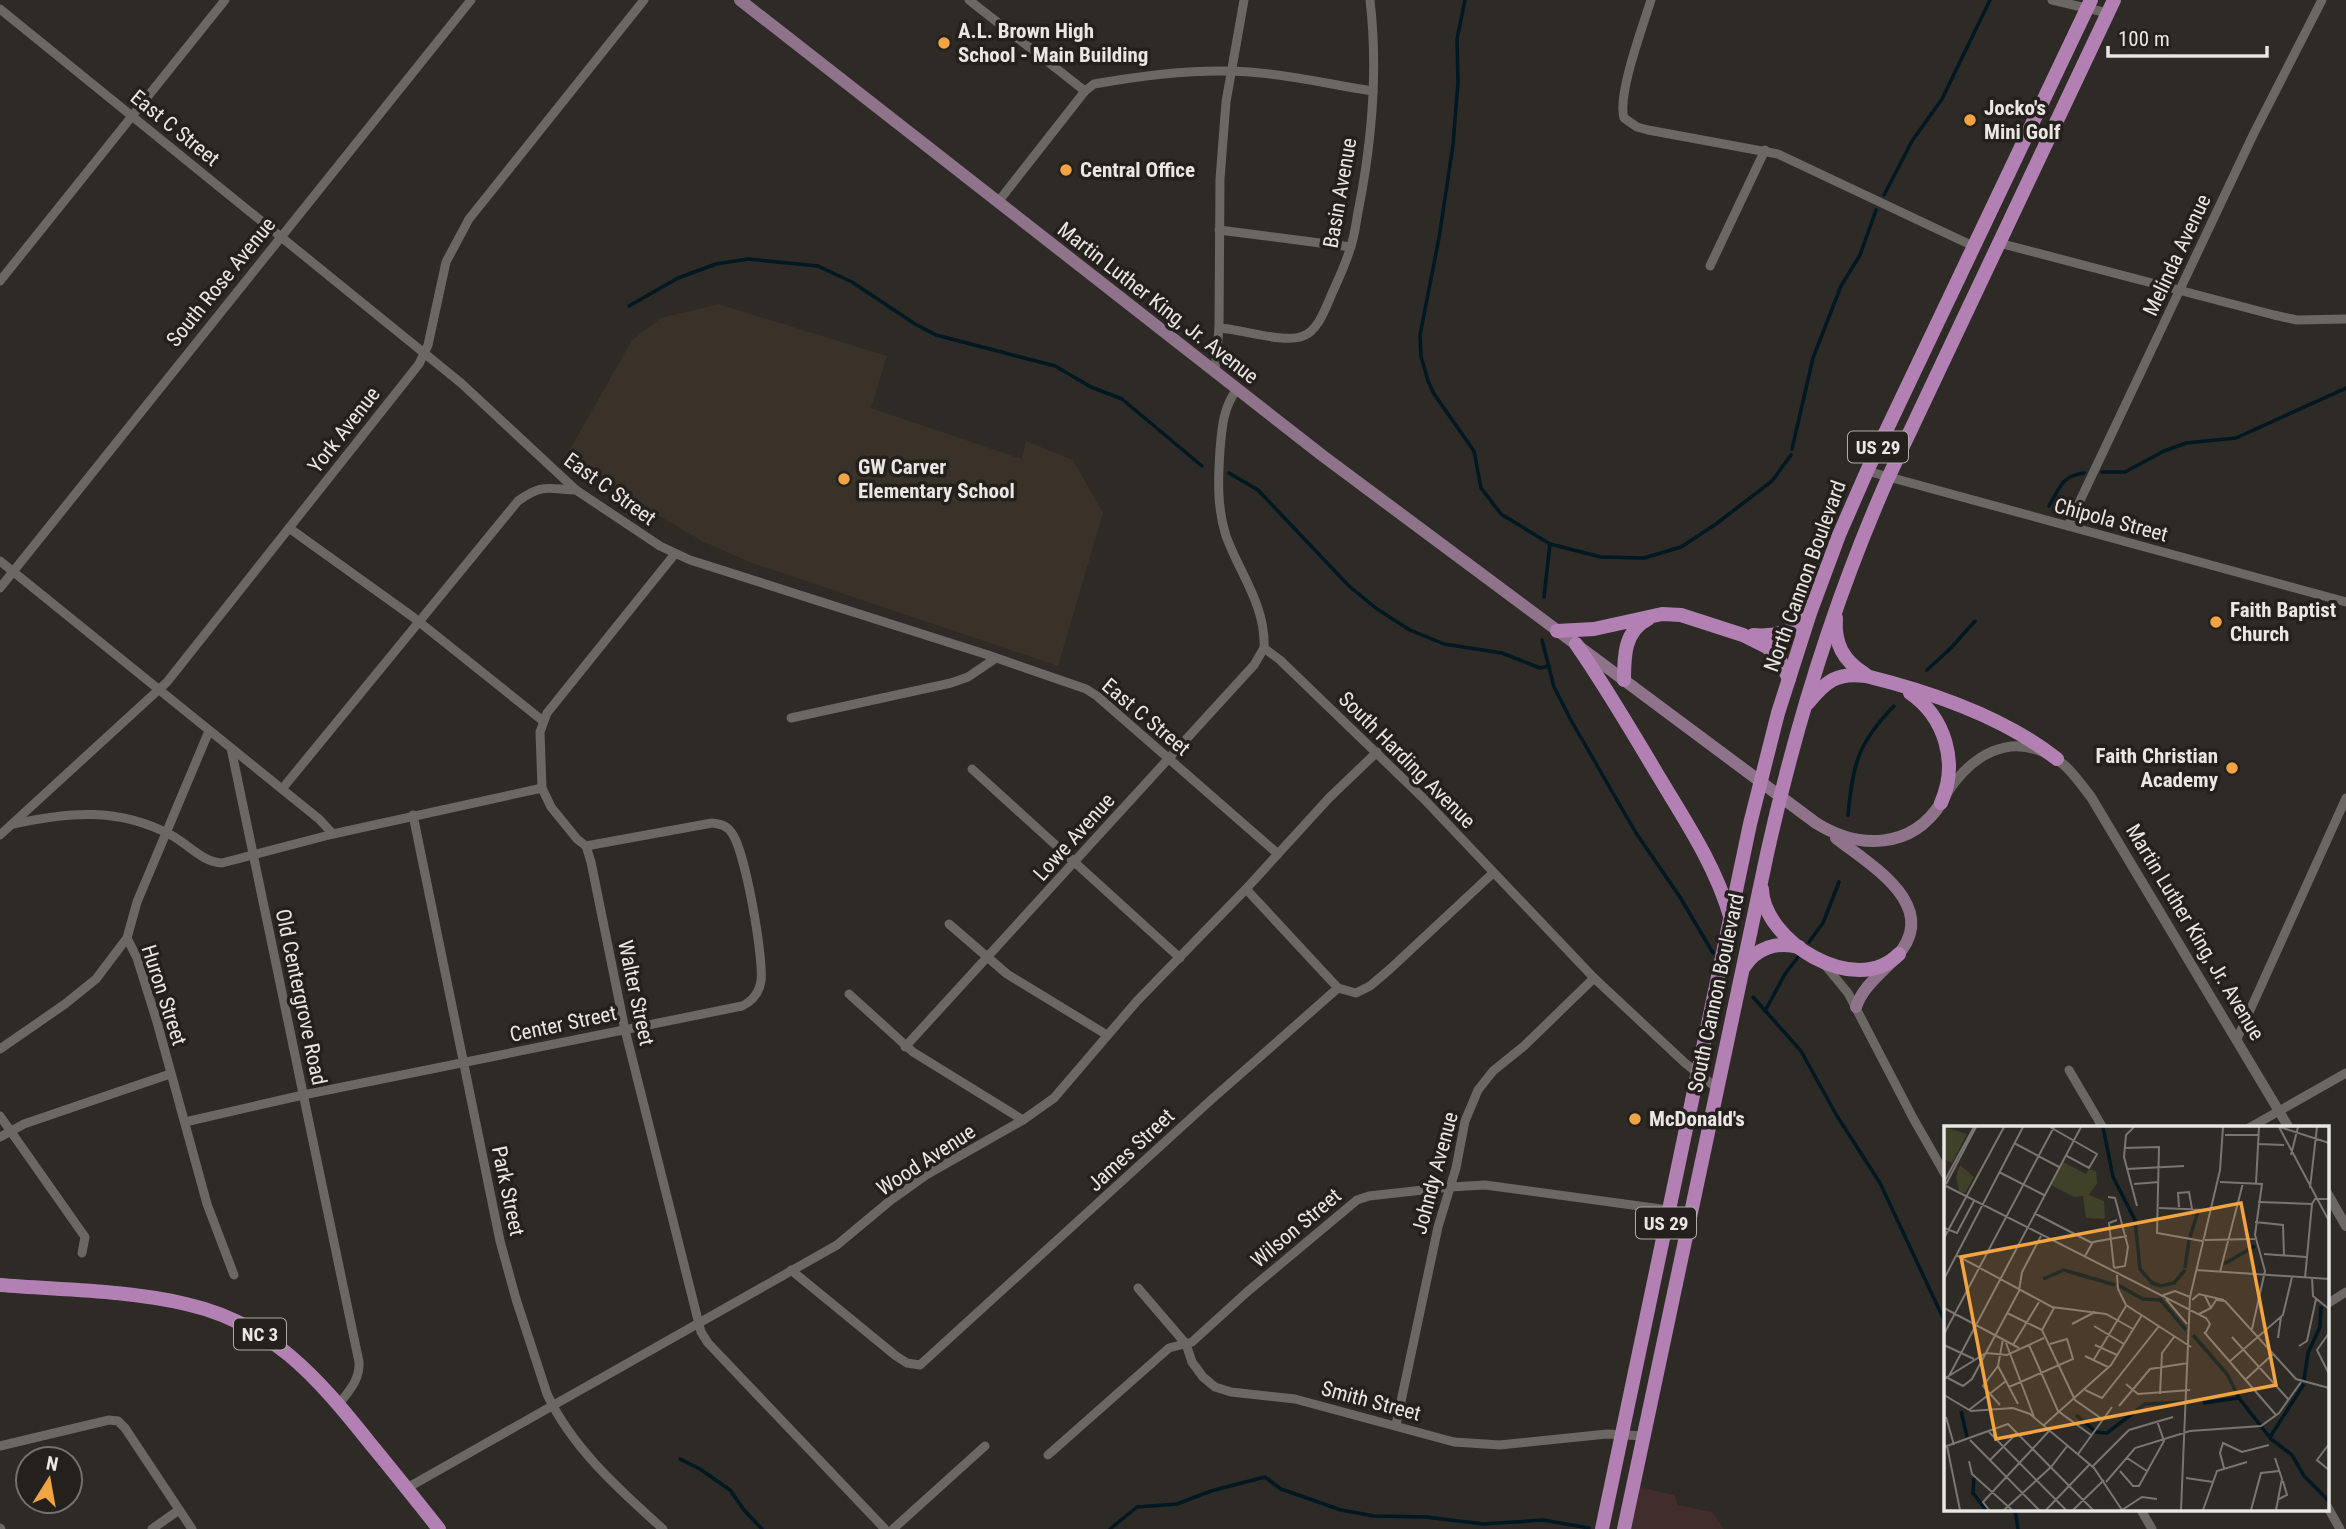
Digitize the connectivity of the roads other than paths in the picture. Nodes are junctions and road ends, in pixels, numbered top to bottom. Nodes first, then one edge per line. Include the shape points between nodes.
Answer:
1 (225, 0) edge
2 (471, 0) edge
3 (644, 0) edge
4 (740, 0) edge
5 (969, 0) edge
6 (1244, 0) edge
7 (1370, 0) edge
8 (1650, 0) edge
9 (2052, 0) edge
10 (2322, 0) edge
11 (2089, 4) edge
12 (2111, 6) edge
13 (0, 9) edge
14 (1230, 71) junction
15 (1085, 91) junction
16 (1373, 91) junction
17 (133, 117) junction
18 (1765, 150) junction
19 (998, 202) junction
20 (1219, 230) junction
21 (281, 236) junction
22 (1999, 243) junction
23 (1973, 246) junction
24 (1351, 247) junction
25 (1710, 266) dead end
26 (0, 281) edge
27 (2180, 290) junction
28 (2346, 320) edge
29 (1219, 328) junction
30 (425, 353) junction
31 (1216, 372) junction
32 (1237, 389) junction
33 (1867, 471) junction
34 (1888, 478) junction
35 (576, 490) junction
36 (2068, 526) junction
37 (289, 528) junction
38 (674, 555) junction
39 (0, 561) edge
40 (13, 571) junction
41 (0, 588) edge
42 (1840, 597) junction
43 (2346, 602) edge
44 (1810, 613) junction
45 (1653, 617) junction
46 (419, 622) junction
47 (1557, 631) junction
48 (1743, 635) junction
49 (1576, 644) junction
50 (1264, 648) junction
51 (996, 658) junction
52 (1789, 679) junction
53 (1875, 679) junction
54 (1624, 680) junction
55 (1900, 687) junction
56 (159, 690) junction
57 (1801, 714) junction
58 (792, 718) dead end
59 (543, 721) junction
60 (209, 731) junction
61 (231, 748) junction
62 (1377, 752) junction
63 (1170, 758) junction
64 (2057, 759) junction
65 (972, 769) dead end
66 (542, 788) junction
67 (282, 789) junction
68 (2346, 798) edge
69 (1941, 803) junction
70 (413, 815) junction
71 (1812, 819) junction
72 (12, 824) junction
73 (0, 829) edge
74 (166, 832) junction
75 (333, 834) junction
76 (0, 835) edge
77 (586, 846) junction
78 (1278, 854) junction
79 (253, 855) junction
80 (1074, 863) junction
81 (1493, 873) junction
82 (1763, 874) junction
83 (1246, 889) junction
84 (1731, 917) junction
85 (949, 924) dead end
86 (127, 938) junction
87 (1802, 948) junction
88 (1899, 954) junction
89 (986, 957) junction
90 (1180, 958) junction
91 (1815, 958) junction
92 (1743, 968) junction
93 (1594, 978) junction
94 (1338, 988) junction
95 (849, 994) dead end
96 (1856, 1007) junction
97 (625, 1030) junction
98 (1107, 1035) junction
99 (2237, 1040) junction
100 (905, 1047) junction
101 (0, 1049) edge
102 (464, 1062) junction
103 (2069, 1070) dead end
104 (1698, 1073) junction
105 (2346, 1073) edge
106 (170, 1074) junction
107 (1718, 1090) junction
108 (303, 1095) junction
109 (2279, 1111) junction
110 (0, 1116) edge
111 (1023, 1120) junction
112 (185, 1122) junction
113 (2102, 1126) edge
114 (2253, 1126) edge
115 (2288, 1126) edge
116 (10, 1131) junction
117 (0, 1137) edge
118 (1944, 1172) edge
119 (1450, 1186) junction
120 (2328, 1195) edge
121 (1669, 1210) junction
122 (2346, 1226) edge
123 (82, 1253) dead end
124 (791, 1270) junction
125 (234, 1275) dead end
126 (0, 1285) edge
127 (1138, 1288) dead end
128 (2346, 1292) edge
129 (2328, 1303) edge
130 (699, 1325) junction
131 (1186, 1344) junction
132 (339, 1404) junction
133 (553, 1406) junction
134 (1396, 1425) junction
135 (1622, 1436) junction
136 (1644, 1436) junction
137 (0, 1446) edge
138 (985, 1446) dead end
139 (1048, 1455) dead end
140 (407, 1488) junction
141 (2328, 1508) edge
142 (179, 1510) junction
143 (2142, 1512) edge
144 (152, 1529) edge
145 (192, 1529) edge
146 (439, 1529) edge
147 (663, 1529) edge
148 (885, 1529) edge
149 (893, 1529) edge
150 (1602, 1529) edge
151 (1624, 1529) edge
152 (2152, 1529) edge
153 (2340, 1529) edge

1 - 17 street
2 - 21 street, South Rose Avenue
3 - 30 street, York Avenue via 469,219 446,262
4 - 19 main road, Martin Luther King, Jr. Avenue
5 - 15 street
6 - 14 street
7 - 16 street, Basin Avenue
8 - 18 street via 1625,90 1624,118 1648,130
9 - 11 street
10 - 27 street, Melinda Avenue
11 - 12 street
11 - 23 main road, North Cannon Boulevard / US 29
12 - 22 main road, North Cannon Boulevard / US 29
13 - 17 street, East C Street
14 - 15 street via 1113,81
14 - 16 street
14 - 20 street
15 - 19 street
16 - 24 street, Basin Avenue
17 - 21 street, East C Street
17 - 26 street
18 - 23 street
18 - 25 street
19 - 31 main road, Martin Luther King, Jr. Avenue
20 - 24 street
20 - 29 street
21 - 30 street, East C Street
21 - 40 street, South Rose Avenue
22 - 27 street
22 - 34 main road, North Cannon Boulevard / US 29
23 - 33 main road, North Cannon Boulevard / US 29
24 - 29 street, Basin Avenue via 1323,314 1304,336 1286,339
27 - 28 street via 2297,320
27 - 36 street, Melinda Avenue
29 - 31 street
30 - 35 street, East C Street
30 - 37 street, York Avenue
31 - 32 main road, Martin Luther King, Jr. Avenue
32 - 47 main road, Martin Luther King, Jr. Avenue
32 - 50 street via 1222,423 1219,503 1226,536 1260,612
33 - 34 street, Chipola Street
33 - 44 main road, North Cannon Boulevard / US 29
34 - 36 street, Chipola Street
34 - 42 main road, North Cannon Boulevard / US 29
35 - 38 street, East C Street
35 - 46 street via 540,488 518,500
36 - 43 street, Chipola Street
37 - 46 street
37 - 56 street, York Avenue
38 - 51 street, East C Street
38 - 59 street
39 - 40 street
40 - 41 street, South Rose Avenue
40 - 56 street
42 - 53 main road via 1835,628 1840,650 1854,667
42 - 57 main road, North Cannon Boulevard / US 29
44 - 48 main road via 1780,635
44 - 52 main road, North Cannon Boulevard / US 29
45 - 47 main road
45 - 48 main road via 1681,615
45 - 54 main road via 1630,635
46 - 59 street
46 - 67 street
47 - 49 main road, Martin Luther King, Jr. Avenue
48 - 52 main road via 1774,652
49 - 54 main road, Martin Luther King, Jr. Avenue
49 - 84 main road via 1704,852
50 - 62 street, South Harding Avenue
50 - 63 street, Lowe Avenue
51 - 58 street via 951,683
51 - 63 street, East C Street via 1097,696
52 - 84 main road, North Cannon Boulevard / US 29 via 1750,824
53 - 55 main road
53 - 57 main road via 1853,674 1835,678
54 - 71 main road, Martin Luther King, Jr. Avenue
55 - 64 main road via 1994,720
55 - 69 main road via 1928,708 1944,736 1948,769
56 - 60 street
56 - 72 street, York Avenue
57 - 82 main road, South Cannon Boulevard / US 29
59 - 66 street, Walter Street
60 - 61 street
60 - 74 street, Huron Street
61 - 67 street
61 - 79 street, Old Centergrove Road
62 - 78 street, Wood Avenue
62 - 81 street, South Harding Avenue
63 - 78 street, East C Street
63 - 80 street, Lowe Avenue
64 - 69 street, Martin Luther King, Jr. Avenue via 2020,747 1992,751 1964,770
64 - 99 street, Martin Luther King, Jr. Avenue via 2091,797
65 - 80 street
66 - 70 street
66 - 77 street, Walter Street via 551,807
67 - 75 street
68 - 99 street
69 - 71 main road, Martin Luther King, Jr. Avenue via 1918,829 1887,841 1854,840
70 - 75 street
70 - 102 street, Park Street
71 - 88 main road via 1890,880 1904,897 1910,924
72 - 73 street
72 - 74 street via 88,813 136,821
72 - 76 street, York Avenue
74 - 79 street via 210,861 222,863
74 - 86 street, Huron Street
75 - 79 street
77 - 97 street, Walter Street
77 - 97 street, Center Street via 698,824 724,825 739,846 755,920 761,973 751,1002
78 - 83 street, Wood Avenue
79 - 108 street, Old Centergrove Road
80 - 89 street, Lowe Avenue
80 - 90 street
81 - 93 street, South Harding Avenue
81 - 94 street via 1370,986 1356,993
82 - 87 main road via 1762,897 1768,912
82 - 92 main road, South Cannon Boulevard / US 29
83 - 90 street, Wood Avenue
83 - 94 street
84 - 104 main road, South Cannon Boulevard / US 29
85 - 89 street
86 - 101 street via 96,979
86 - 106 street, Huron Street
87 - 91 main road
87 - 92 main road via 1785,944 1767,947
88 - 91 main road via 1878,968 1856,972
88 - 96 main road via 1865,990
89 - 98 street
89 - 100 street, Lowe Avenue
90 - 98 street, Wood Avenue
91 - 96 street via 1835,975
92 - 107 main road, South Cannon Boulevard / US 29
93 - 104 street, South Harding Avenue
93 - 119 street, Johndy Avenue via 1478,1090 1465,1121
94 - 124 street, James Street via 920,1365 895,1356
95 - 100 street
96 - 118 street
97 - 102 street, Center Street
97 - 130 street, Walter Street
98 - 111 street, Wood Avenue via 1054,1098
99 - 109 street, Martin Luther King, Jr. Avenue
100 - 111 street
102 - 108 street, Center Street
102 - 133 street, Park Street via 500,1241
103 - 113 street
104 - 107 street, South Harding Avenue
104 - 121 main road, South Cannon Boulevard / US 29
105 - 109 street
106 - 112 street, Huron Street
106 - 116 street
107 - 136 main road, South Cannon Boulevard / US 29
108 - 112 street, Center Street
108 - 132 street, Old Centergrove Road via 359,1362 354,1385
109 - 114 street
109 - 115 street, Martin Luther King, Jr. Avenue
110 - 116 street
111 - 124 street, Wood Avenue via 926,1175 836,1245
112 - 125 street, Huron Street via 207,1204
116 - 117 street
116 - 123 street via 85,1237
119 - 121 street, Wilson Street via 1485,1185
119 - 131 street, Wilson Street via 1369,1196 1351,1204 1207,1331
119 - 134 street, Johndy Avenue
120 - 122 street
121 - 135 main road, South Cannon Boulevard / US 29
124 - 130 street, Wood Avenue
126 - 132 main road, NC 3 via 157,1298 211,1311 277,1345
127 - 131 street, Smith Street
128 - 129 street
130 - 133 street, Wood Avenue
130 - 148 street, Walter Street via 708,1343
131 - 134 street, Smith Street via 1202,1377 1215,1387 1295,1399
131 - 139 street, Wilson Street via 1169,1348
132 - 140 main road, NC 3
133 - 140 street, Wood Avenue
133 - 147 street, Park Street via 614,1485
134 - 135 street, Smith Street via 1473,1445
135 - 136 street, Smith Street
135 - 150 main road, South Cannon Boulevard / US 29
136 - 151 main road, South Cannon Boulevard / US 29
137 - 142 street via 118,1421
138 - 149 street
140 - 146 main road, NC 3
141 - 153 street
142 - 144 street
142 - 145 street
143 - 152 street

